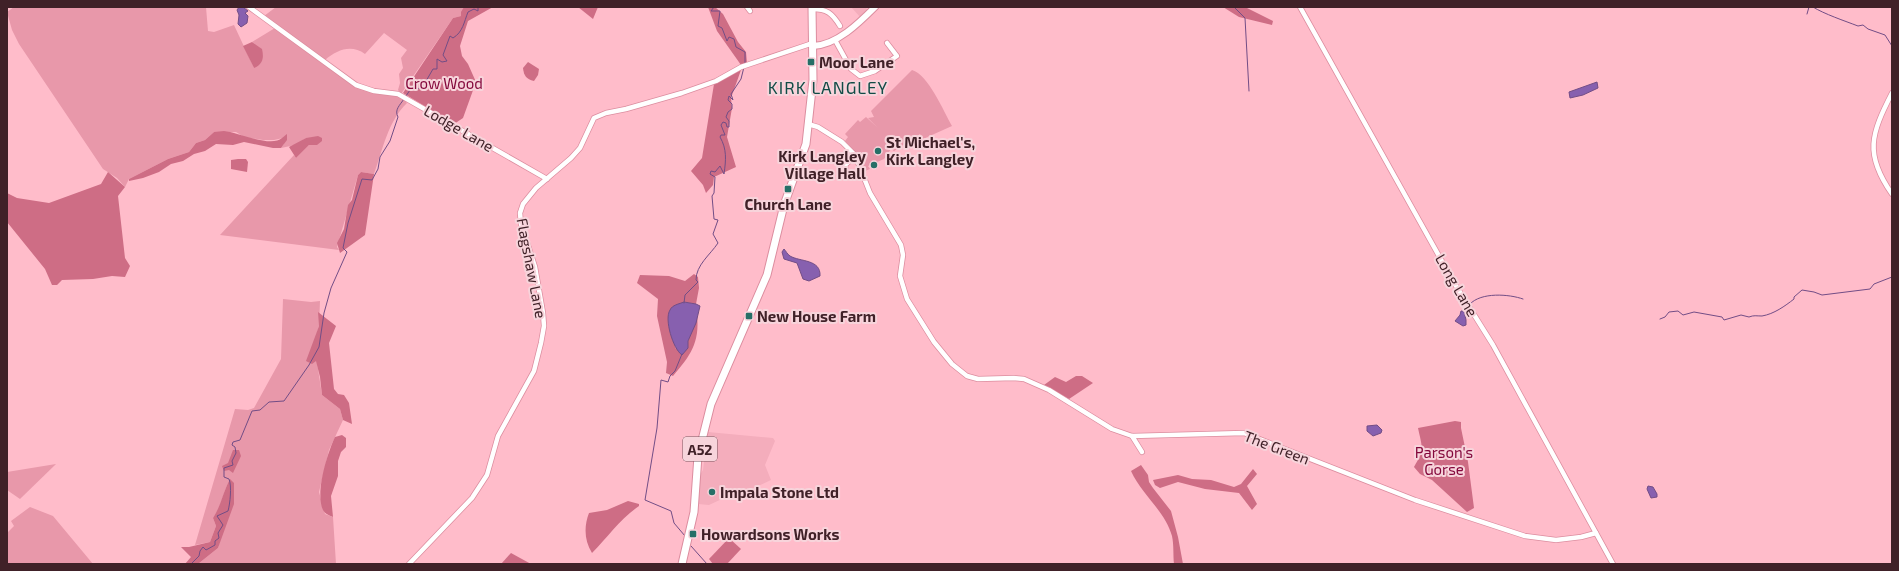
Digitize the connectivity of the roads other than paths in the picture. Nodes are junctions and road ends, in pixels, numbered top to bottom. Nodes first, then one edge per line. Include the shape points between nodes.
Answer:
1 (249, 7) edge
2 (875, 7) edge
3 (1300, 7) edge
4 (812, 8) edge
5 (840, 26) dead end
6 (835, 40) junction
7 (887, 43) dead end
8 (813, 45) junction
9 (1892, 92) edge
10 (808, 124) junction
11 (855, 156) junction
12 (839, 164) dead end
13 (845, 164) junction
14 (847, 174) dead end
15 (546, 179) junction
16 (1892, 194) edge
17 (1132, 436) junction
18 (1142, 452) dead end
19 (1596, 533) junction
20 (409, 564) edge
21 (682, 564) edge
22 (1613, 564) edge

1 - 15 street, Lodge Lane via 356,85 374,91 398,94
2 - 6 main road
3 - 19 street, Long Lane via 1453,281 1493,345
4 - 5 street via 829,12
4 - 8 highway, A52
6 - 7 street via 851,69 860,76 875,71 897,56
6 - 8 main road via 828,44
8 - 10 highway, A52 via 813,80
8 - 15 street, Flagshaw Lane via 741,67 716,81 682,93 594,118 580,148
9 - 16 street via 1874,133 1873,154 1879,174
10 - 11 street via 818,127 842,142
10 - 21 highway, A52 via 803,154 784,205 767,275 711,404 698,456 694,512
11 - 13 street
11 - 17 street, The Green via 870,193 901,245 903,255 900,276 907,299 934,342 952,364 967,376 978,379 1024,379 1049,390 1112,429
12 - 13 street
13 - 14 street
15 - 20 street, Flagshaw Lane via 528,197 520,213 523,232 535,268 543,313 544,326 536,366 498,436 487,475 472,498
17 - 18 street
17 - 19 street, The Green via 1244,433 1415,500 1525,536 1556,540
19 - 22 street, Long Lane

